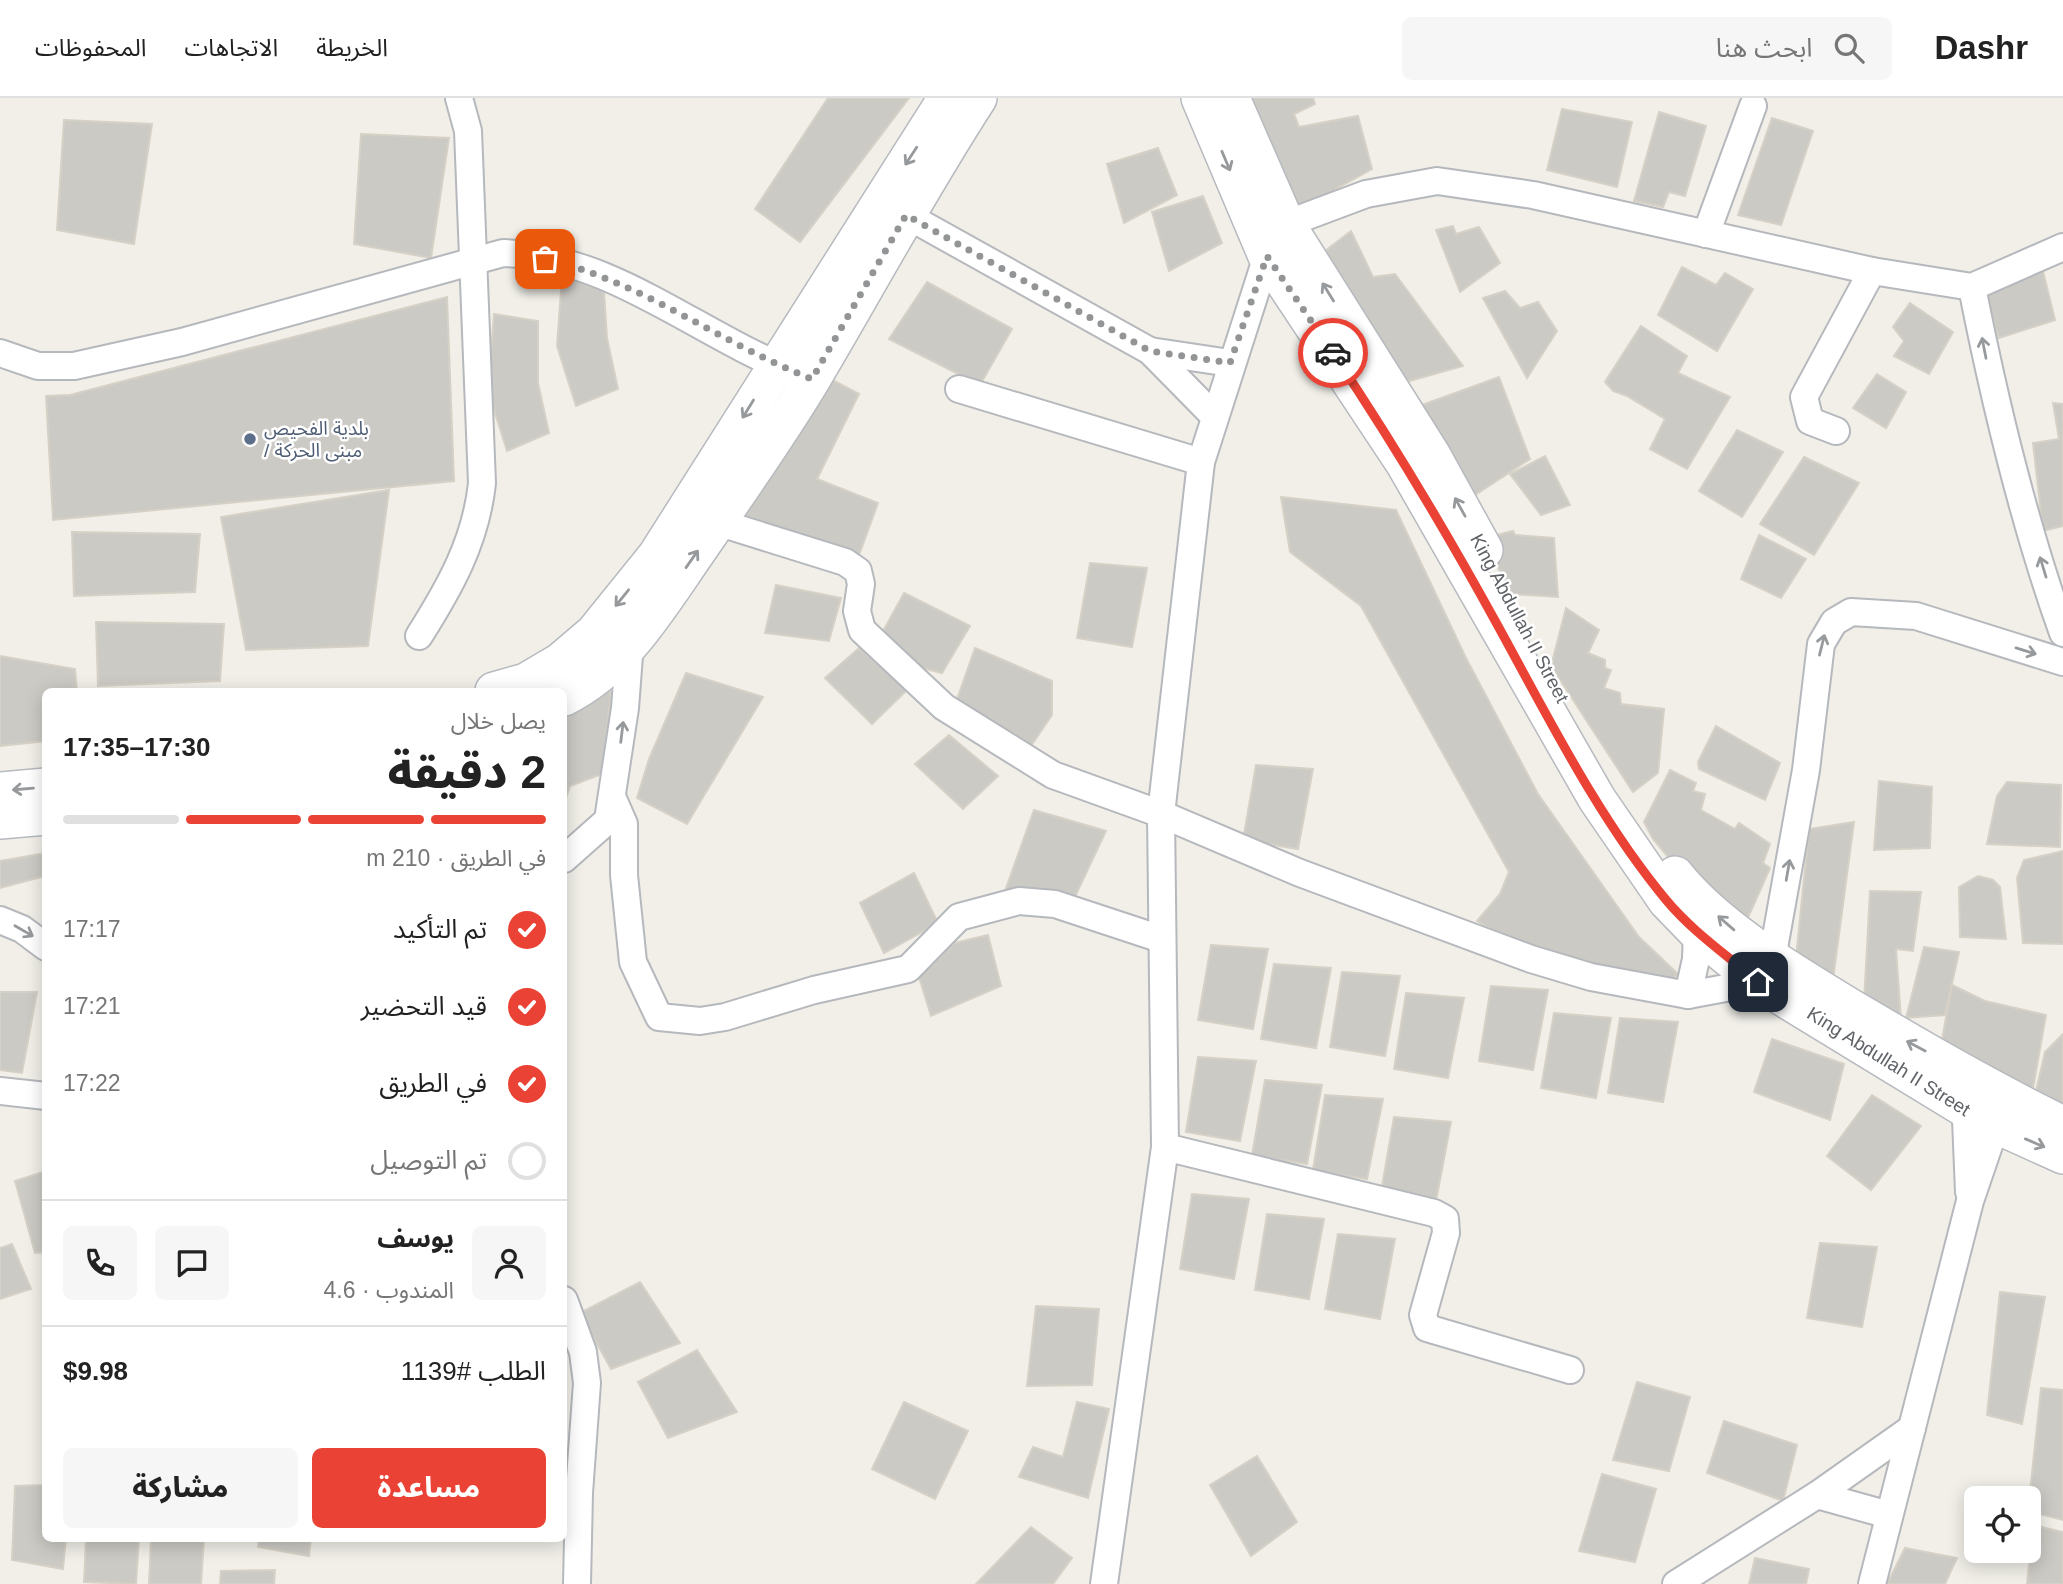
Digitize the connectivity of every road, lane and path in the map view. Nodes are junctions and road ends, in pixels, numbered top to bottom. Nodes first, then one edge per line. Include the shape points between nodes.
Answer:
1 (458, 98) edge
2 (947, 98) edge
3 (978, 98) edge
4 (1200, 98) edge
5 (1231, 98) edge
6 (1753, 106) dead end
7 (906, 215) junction
8 (1286, 224) junction
9 (1706, 233) junction
10 (2063, 247) edge
11 (1267, 256) junction
12 (474, 262) junction
13 (1872, 271) junction
14 (1972, 288) junction
15 (1150, 351) junction
16 (0, 353) edge
17 (1230, 363) junction
18 (776, 365) junction
19 (812, 379) junction
20 (959, 389) dead end
21 (1214, 416) junction
22 (1836, 430) dead end
23 (1201, 462) junction
24 (717, 522) junction
25 (2063, 633) edge
26 (419, 636) dead end
27 (630, 642) junction
28 (2063, 662) edge
29 (505, 688) edge
30 (567, 695) edge
31 (42, 787) edge
32 (0, 791) edge
33 (614, 799) junction
34 (1161, 814) junction
35 (42, 816) edge
36 (0, 820) edge
37 (567, 856) edge
38 (0, 920) edge
39 (1697, 932) junction
40 (1161, 939) junction
41 (42, 944) edge
42 (1765, 970) junction
43 (1688, 995) junction
44 (0, 1091) edge
45 (1965, 1092) junction
46 (42, 1096) edge
47 (2001, 1111) junction
48 (2063, 1125) edge
49 (1165, 1147) junction
50 (2063, 1155) edge
51 (1970, 1201) junction
52 (567, 1308) edge
53 (1570, 1370) dead end
54 (1912, 1428) junction
55 (1817, 1495) junction
56 (1889, 1515) junction
57 (1105, 1583) edge
58 (577, 1584) edge
59 (1676, 1584) edge
60 (1872, 1584) edge

1 - 12 street via 468,131
2 -> 18 main road
3 - 7 main road
4 -> 11 main road, King Abdullah II Street
5 - 8 main road, King Abdullah II Street
6 - 9 street
7 - 15 street
7 - 19 main road
8 - 9 street via 1366,194 1437,181 1533,195
42 -> 8 main road, King Abdullah II Street via 1682,884 1641,830 1431,454
9 - 13 street
10 - 14 street
11 - 17 street
11 - 39 main road, King Abdullah II Street via 1405,464 1597,799 1651,879
12 - 16 street via 181,342 74,366 37,366
12 - 18 street via 503,253 525,254 584,268
12 - 26 street via 482,483 479,515 468,549
13 - 14 street
13 - 22 street via 1804,397 1810,421
25 -> 14 street via 2016,478
15 - 17 street
15 - 21 street
17 - 21 street
18 - 19 street
18 -> 29 main road via 657,555 594,633 560,662 526,682
19 - 24 main road
20 - 23 street
21 - 23 street
23 - 34 street
27 -> 24 main road
24 - 34 street via 845,562 858,571 857,611 862,630 944,707 1053,775
27 - 30 main road via 588,682
33 -> 27 street
42 -> 28 street via 1806,770 1821,644 1834,622 1858,612 1916,616
31 -> 32 main road
33 - 37 street via 608,820
33 - 40 street via 624,824 633,962 659,1017 700,1021 725,1017 814,989 908,969 959,917 1019,901 1055,904
34 - 40 street
34 - 43 street via 1300,873 1531,959 1591,977
35 - 36 main road
38 -> 41 street via 23,929
39 - 42 main road, King Abdullah II Street
39 - 43 street
40 - 49 street
42 - 43 street
42 - 45 main road, King Abdullah II Street via 1812,986
44 - 46 street
45 - 47 main road, King Abdullah II Street
45 - 51 street
47 - 48 main road, King Abdullah II Street
47 -> 50 main road, King Abdullah II Street
47 - 51 street
49 - 53 street via 1445,1219 1446,1233 1423,1315 1427,1328
49 - 57 street
51 - 54 street
52 - 58 street via 583,1352 587,1383
54 - 55 street
54 - 56 street
55 - 56 street
55 - 59 street
56 - 60 street

